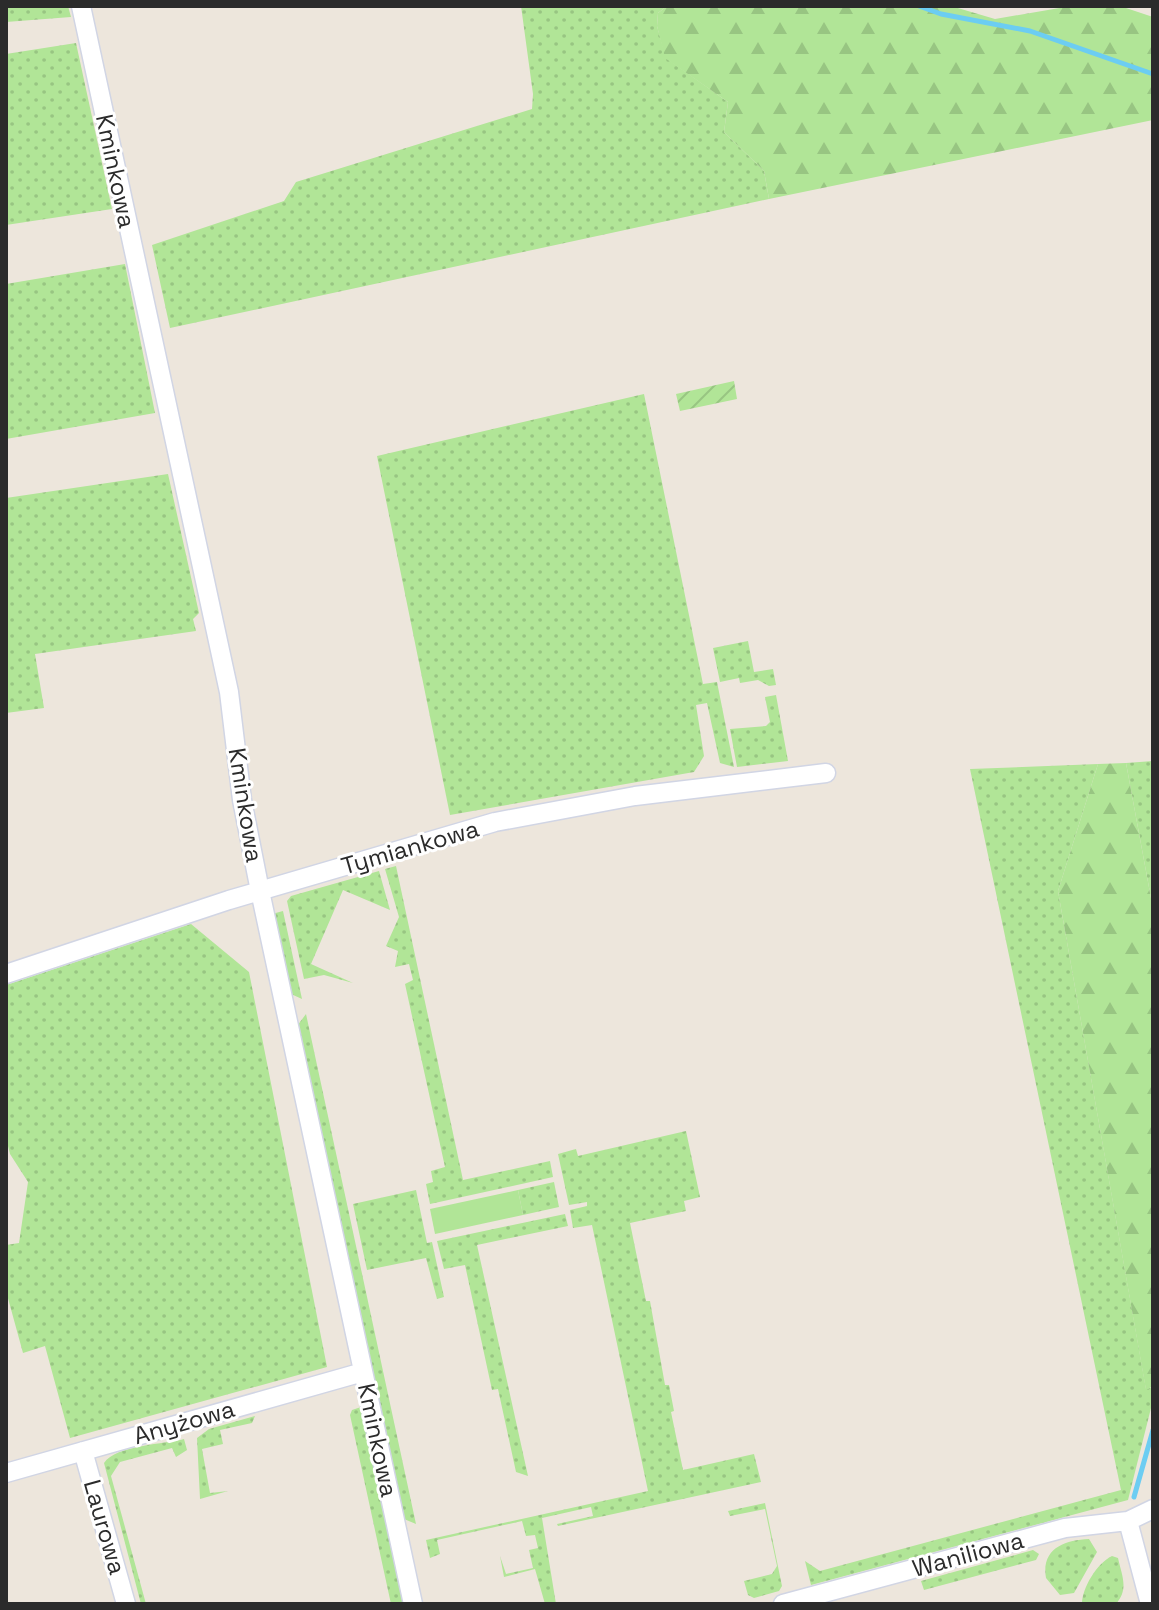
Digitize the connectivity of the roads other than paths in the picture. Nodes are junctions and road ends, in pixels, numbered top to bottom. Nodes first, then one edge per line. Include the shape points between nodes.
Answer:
1 (81, 6) edge
2 (826, 773) dead end
3 (260, 891) junction
4 (6, 974) edge
5 (363, 1372) junction
6 (83, 1451) junction
7 (6, 1473) edge
8 (1153, 1509) edge
9 (1128, 1521) junction
10 (126, 1604) edge
11 (413, 1604) edge
12 (783, 1604) edge
13 (1150, 1604) edge

1 - 3 street, Kminkowa via 229,692
2 - 3 street, Tymiankowa via 635,796 506,819
3 - 4 street, Tymiankowa
3 - 5 street, Kminkowa
5 - 6 street, Anyżowa
5 - 11 street, Kminkowa
6 - 7 street, Anyżowa
6 - 10 street, Laurowa
8 - 9 street, Waniliowa
9 - 12 street, Waniliowa via 1065,1528
9 - 13 street

